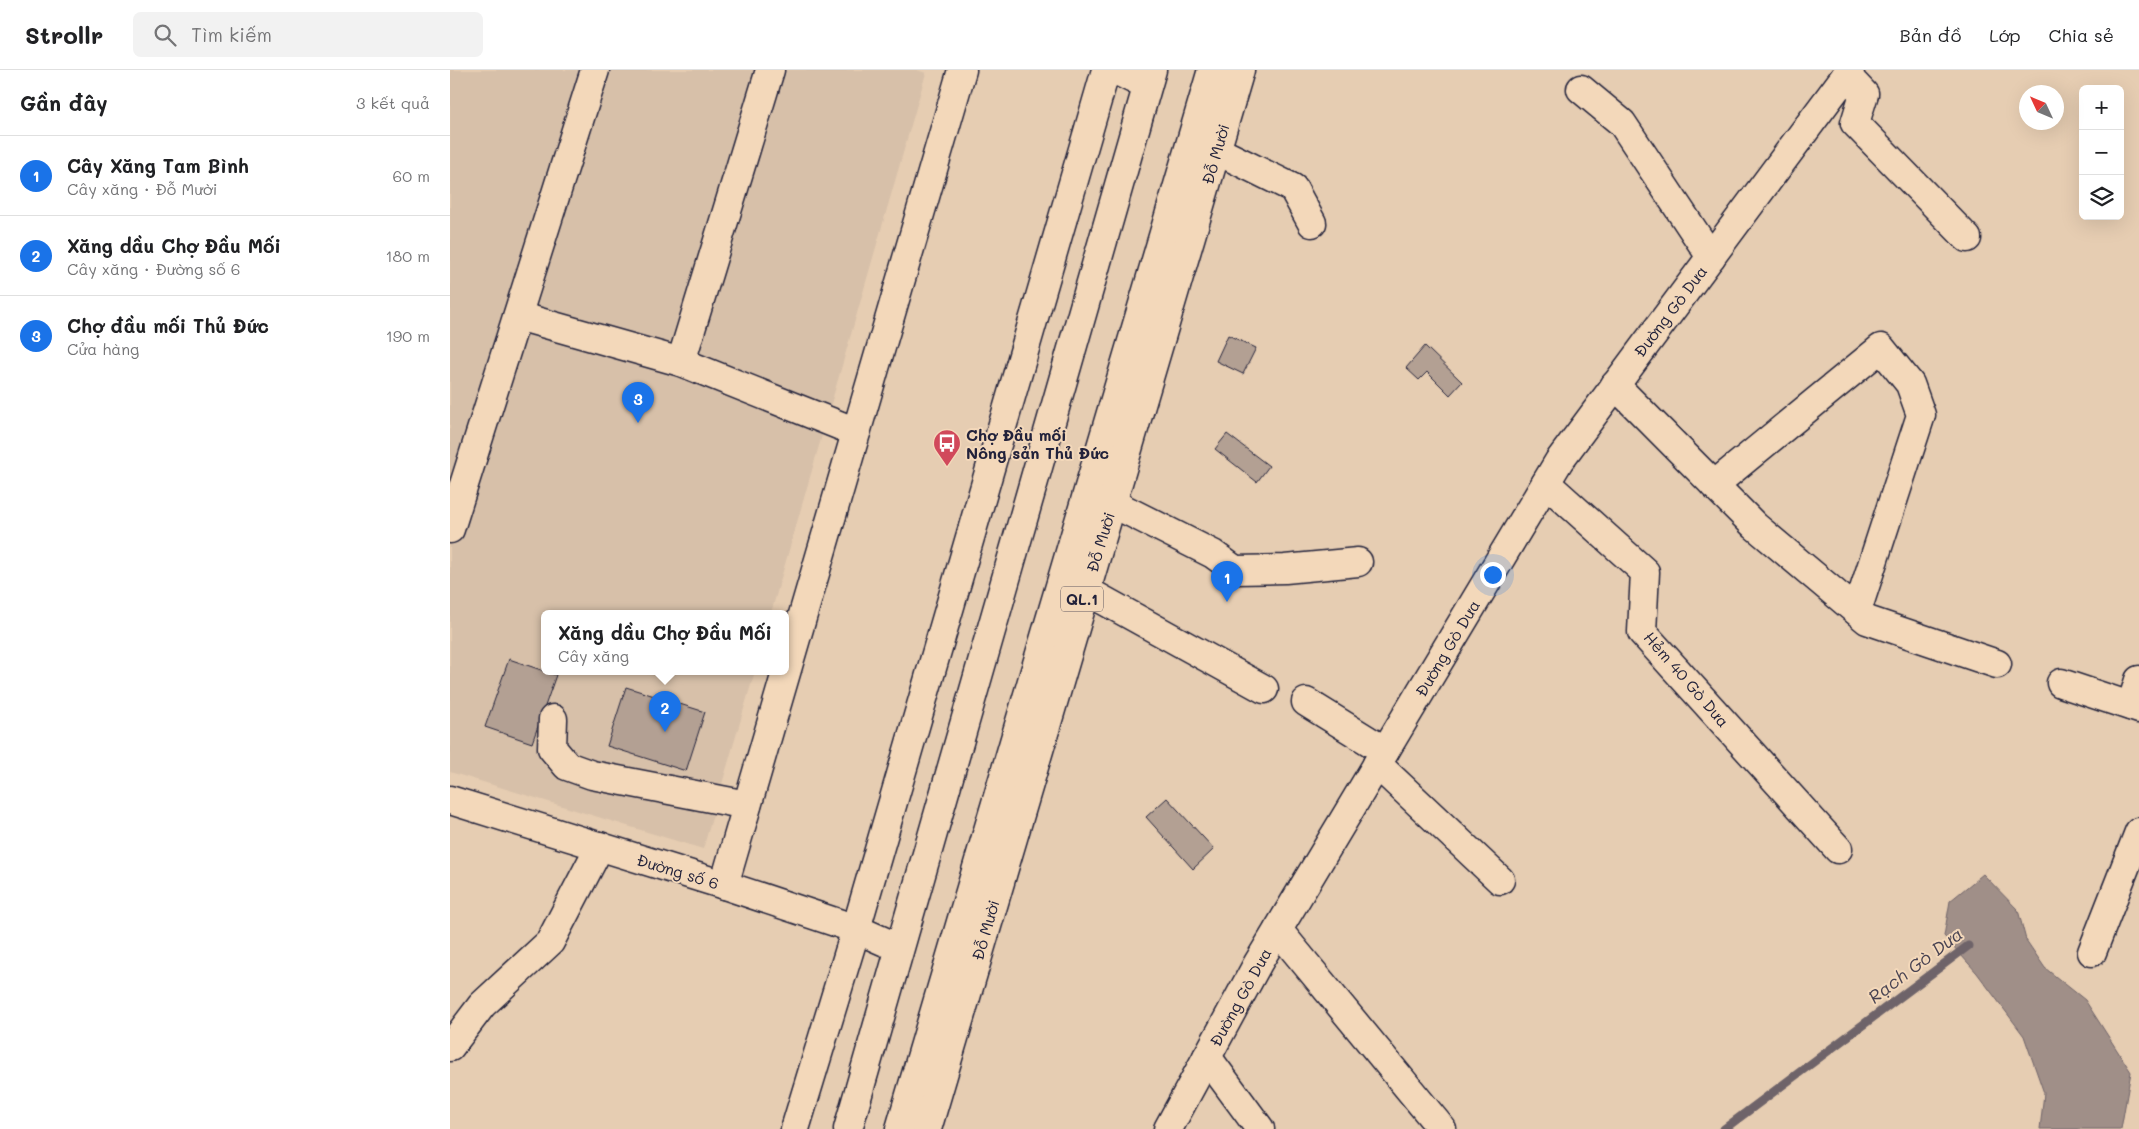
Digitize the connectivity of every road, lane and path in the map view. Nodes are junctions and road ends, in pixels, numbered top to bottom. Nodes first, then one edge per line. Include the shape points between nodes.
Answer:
1 (595, 70) edge
2 (770, 70) edge
3 (962, 70) edge
4 (1106, 70) edge
5 (1115, 70) edge
6 (1212, 70) edge
7 (1240, 70) edge
8 (1848, 72) edge
9 (1150, 78) edge
10 (1581, 89) dead end
11 (1216, 150) junction
12 (1312, 223) dead end
13 (1967, 238) dead end
14 (1711, 257) junction
15 (518, 316) junction
16 (681, 362) junction
17 (1615, 385) junction
18 (856, 432) junction
19 (1546, 483) junction
20 (1714, 485) junction
21 (1087, 493) junction
22 (1112, 503) junction
23 (450, 529) edge
24 (1358, 562) dead end
25 (1073, 585) junction
26 (1857, 610) junction
27 (789, 661) edge
28 (1998, 664) dead end
29 (785, 675) edge
30 (2139, 680) edge
31 (2061, 684) dead end
32 (1264, 689) dead end
33 (1306, 702) dead end
34 (2135, 707) edge
35 (553, 719) dead end
36 (1381, 758) junction
37 (452, 800) edge
38 (747, 805) junction
39 (2139, 832) edge
40 (600, 846) junction
41 (1838, 849) dead end
42 (1500, 880) dead end
43 (724, 885) junction
44 (856, 929) junction
45 (1278, 930) junction
46 (899, 948) junction
47 (2092, 952) dead end
48 (450, 1047) edge
49 (1207, 1057) junction
50 (795, 1129) edge
51 (848, 1129) edge
52 (900, 1129) edge
53 (927, 1129) edge
54 (1168, 1129) edge
55 (1260, 1129) edge
56 (1442, 1129) edge

1 - 15 main road
2 - 16 main road
3 - 18 main road
4 - 44 main road
5 - 9 main road
6 - 21 main road, Đỗ Mười / QL.1
7 - 11 main road, Đỗ Mười / QL.1
8 - 13 main road via 1864,94 1855,123
8 - 14 main road, Đường Gò Dưa
9 - 46 main road
10 - 14 main road via 1622,122
11 - 12 main road via 1293,188
11 - 22 main road, Đỗ Mười / QL.1
14 - 17 main road, Đường Gò Dưa
15 - 16 main road
15 - 23 main road
16 - 18 main road
17 - 19 main road, Đường Gò Dưa
17 - 20 main road
18 - 27 main road
19 - 36 main road, Đường Gò Dưa
19 - 41 main road, Hẻm 40 Gò Dưa via 1645,572 1642,632
20 - 26 main road via 1755,526
20 - 26 main road via 1881,348 1910,384 1921,414
21 - 22 main road
21 - 25 main road, Đỗ Mười / QL.1
22 - 24 main road via 1212,554 1235,570
22 - 25 main road, Đỗ Mười / QL.1
25 - 32 main road
25 - 52 main road, Đỗ Mười / QL.1
25 - 53 main road, Đỗ Mười / QL.1
26 - 28 main road via 1868,620
29 - 38 main road
30 - 34 main road
31 - 34 main road
33 - 36 main road
35 - 38 main road via 552,748 567,766 592,775
36 - 42 main road
36 - 45 main road, Đường Gò Dưa
37 - 40 main road, Đường số 6
38 - 43 main road
39 - 47 main road
40 - 43 main road, Đường số 6
40 - 48 main road via 550,942 482,1005
43 - 44 main road, Đường số 6
44 - 46 main road, Đường số 6
44 - 50 main road
45 - 49 main road, Đường Gò Dưa
45 - 56 main road
46 - 51 main road
49 - 54 main road, Đường Gò Dưa
49 - 55 main road

